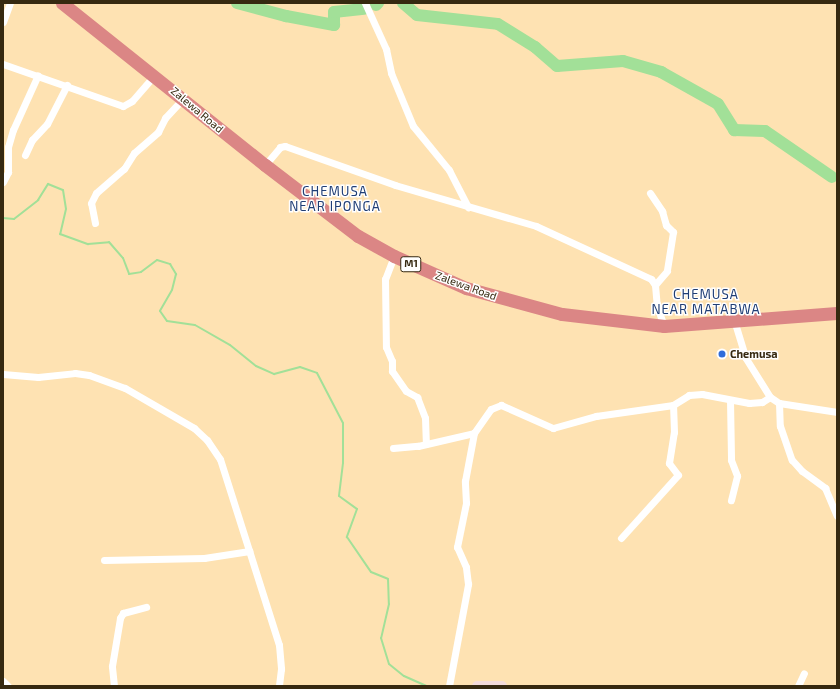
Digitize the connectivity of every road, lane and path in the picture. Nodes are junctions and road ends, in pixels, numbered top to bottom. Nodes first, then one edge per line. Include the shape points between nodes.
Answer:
1 (10, 3) edge
2 (62, 3) edge
3 (365, 3) edge
4 (3, 22) edge
5 (3, 64) edge
6 (38, 75) junction
7 (154, 76) junction
8 (66, 85) junction
9 (184, 99) junction
10 (25, 155) dead end
11 (265, 166) junction
12 (3, 182) edge
13 (650, 193) dead end
14 (468, 207) junction
15 (95, 223) dead end
16 (394, 256) junction
17 (656, 285) junction
18 (837, 313) edge
19 (734, 320) junction
20 (664, 326) junction
21 (3, 374) edge
22 (770, 397) junction
23 (730, 400) junction
24 (779, 404) junction
25 (673, 405) junction
26 (837, 412) edge
27 (474, 433) junction
28 (426, 444) junction
29 (393, 448) dead end
30 (731, 500) dead end
31 (837, 516) edge
32 (621, 538) dead end
33 (249, 551) junction
34 (104, 560) dead end
35 (146, 607) dead end
36 (804, 673) dead end
37 (3, 681) edge
38 (8, 686) edge
39 (114, 686) edge
40 (279, 686) edge
41 (449, 686) edge
42 (477, 686) edge
43 (502, 686) edge
44 (798, 686) edge

1 - 4 street
2 - 7 highway, Zalewa Road / M1
3 - 14 street via 386,49 391,73 413,126 449,170
5 - 6 street
6 - 8 street
6 - 12 street via 13,130 8,147 8,172
7 - 8 street via 132,101 123,106
7 - 9 highway, Zalewa Road / M1
8 - 10 street via 47,124 32,140
9 - 11 highway, Zalewa Road / M1
9 - 15 street via 165,118 158,132 134,153 124,169 96,193 91,203
11 - 14 street via 280,147 285,146 349,167 377,180 441,196
11 - 16 highway, Zalewa Road / M1 via 358,236
13 - 17 street via 662,212 666,225 673,232 667,271
14 - 17 street via 536,226 609,258 650,279
16 - 20 highway, Zalewa Road / M1 via 466,288 530,307 593,320
16 - 28 street via 385,279 386,347 392,361 392,371 406,391 417,397 425,418
17 - 20 street via 657,306
18 - 19 highway, Zalewa Road / M1
19 - 20 highway, Zalewa Road / M1
19 - 22 street via 745,357
21 - 33 street via 38,377 75,373 89,375 125,388 194,428 207,440 220,459
22 - 23 street via 762,402 749,403
22 - 24 street
23 - 25 street via 694,394
23 - 30 street via 731,460 737,476
24 - 26 street
24 - 31 street via 780,426 792,460 825,488
25 - 27 street via 596,416 553,428 497,405 491,409
25 - 32 street via 674,432 669,463 678,475
27 - 28 street
27 - 41 street via 465,481 466,503 457,542 458,554 468,572 468,584
28 - 29 street
33 - 34 street via 204,558
33 - 40 street via 281,656
35 - 39 street via 123,613 120,618 112,666
36 - 44 street
37 - 38 street
42 - 43 street

